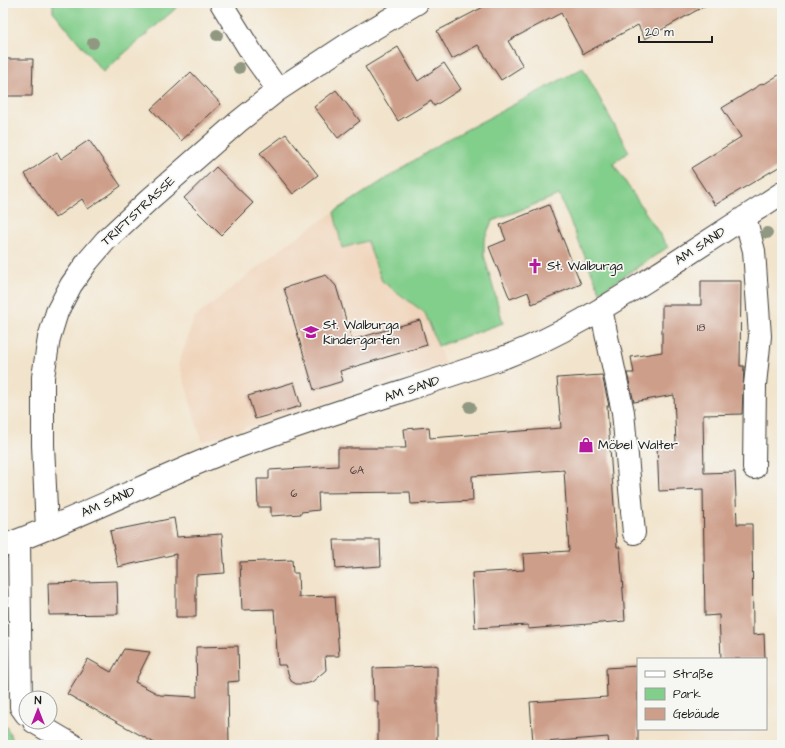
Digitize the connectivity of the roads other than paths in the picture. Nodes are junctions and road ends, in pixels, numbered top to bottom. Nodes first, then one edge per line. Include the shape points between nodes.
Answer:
1 (221, 3) edge
2 (417, 3) edge
3 (278, 90) junction
4 (782, 192) edge
5 (745, 217) junction
6 (601, 310) junction
7 (754, 468) dead end
8 (47, 529) junction
9 (634, 533) dead end
10 (11, 543) edge
11 (20, 690) edge
12 (48, 730) edge
13 (73, 745) edge

1 - 3 street
2 - 3 street, TRIFTSTRASSE
3 - 8 street, TRIFTSTRASSE via 228,130 106,240 71,285 57,312 49,338 44,377
4 - 5 street, AM SAND
5 - 6 street, AM SAND
5 - 7 street via 754,250 760,336
6 - 8 street, AM SAND via 534,346 243,445
6 - 9 street via 623,412
8 - 10 street, AM SAND
10 - 11 street
12 - 13 street

